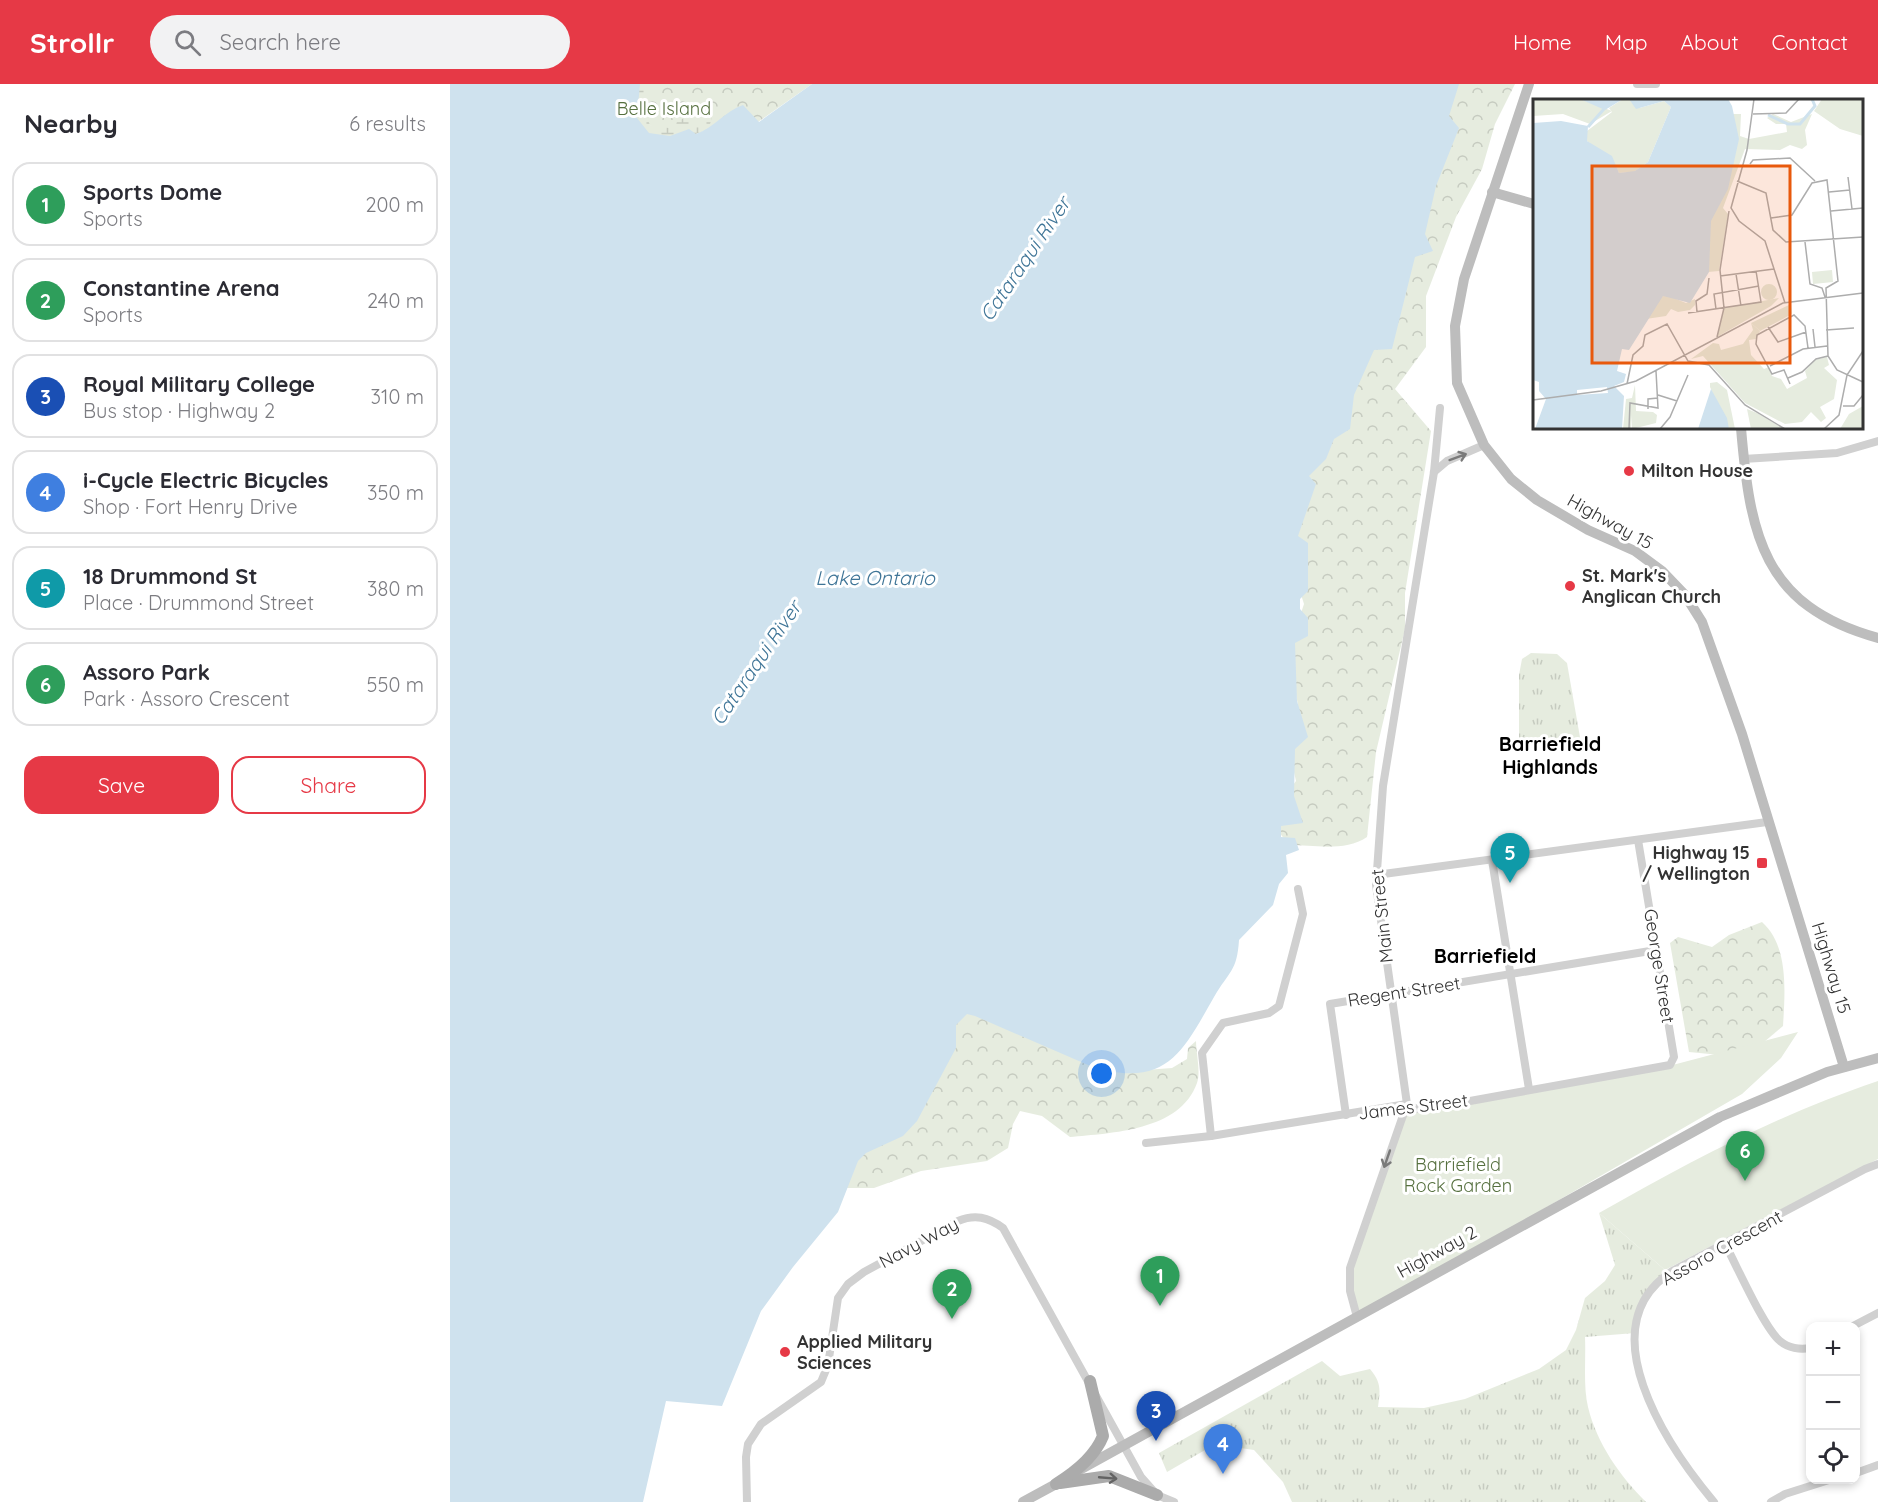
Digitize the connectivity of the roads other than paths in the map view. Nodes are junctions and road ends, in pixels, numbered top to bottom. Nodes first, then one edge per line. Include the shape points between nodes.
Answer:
1 (1528, 84) edge
2 (1637, 84) edge
3 (1656, 84) edge
4 (1492, 192) junction
5 (1533, 204) edge
6 (1440, 408) dead end
7 (1741, 429) edge
8 (1878, 441) edge
9 (1484, 445) junction
10 (1743, 459) junction
11 (1434, 472) junction
12 (1878, 638) edge
13 (1767, 822) junction
14 (1638, 840) junction
15 (1492, 860) junction
16 (1376, 875) junction
17 (1298, 889) dead end
18 (1656, 950) junction
19 (1510, 975) junction
20 (1391, 994) junction
21 (1674, 1058) joint
22 (1878, 1058) edge
23 (1844, 1067) junction
24 (1529, 1089) junction
25 (1407, 1104) junction
26 (1346, 1115) junction
27 (1211, 1136) junction
28 (1146, 1143) dead end
29 (1878, 1164) edge
30 (1725, 1244) junction
31 (1878, 1313) edge
32 (1357, 1317) junction
33 (1860, 1322) edge
34 (1806, 1348) edge
35 (1090, 1381) junction
36 (1125, 1445) junction
37 (1878, 1465) edge
38 (1860, 1472) edge
39 (1068, 1477) junction
40 (1056, 1484) junction
41 (1814, 1484) edge
42 (1157, 1495) junction
43 (747, 1502) edge
44 (1023, 1502) edge
45 (1174, 1502) edge
46 (1714, 1502) edge
47 (1771, 1502) edge

1 - 4 main road, Highway 15
2 - 3 street
4 - 5 main road
4 - 9 main road, Highway 15 via 1470,257 1455,326 1457,383
6 - 11 street, Main Street
7 - 10 main road
8 - 10 street via 1837,453
11 -> 9 street via 1447,460
9 - 13 main road, Highway 15 via 1511,479 1537,500 1588,530 1635,551 1662,571 1685,596 1706,632 1742,734
10 - 12 main road via 1752,523 1771,564 1788,588 1829,620
11 - 16 street, Main Street via 1383,786
13 - 14 street
13 - 23 main road, Highway 15
14 - 15 street
14 - 18 street, George Street
15 - 16 street
15 - 19 street
16 - 20 street, Main Street
17 - 27 street via 1303,914 1279,1006 1269,1013 1223,1023 1202,1053
18 - 19 street, Regent Street
18 - 21 street, George Street
19 - 20 street, Regent Street
19 - 24 street
20 - 25 street, Main Street
20 - 26 street, Regent Street via 1330,1004
21 - 24 street, James Street via 1665,1067
22 - 23 main road, Highway 2
23 - 32 main road, Highway 2 via 1786,1087 1720,1117
24 - 25 street, James Street via 1417,1109
25 - 26 street, James Street
25 -> 32 street, Main Street via 1350,1268 1350,1291
26 - 27 street, James Street
27 - 28 street, James Street
29 - 30 street, Assoro Crescent
30 - 34 street via 1780,1342
30 - 46 street, Assoro Crescent via 1661,1279 1646,1299 1633,1331 1637,1368 1654,1410 1673,1448
31 - 33 street
32 - 36 main road, Highway 2
35 - 36 street, Navy Way
35 - 39 main road via 1102,1436 1095,1451
35 - 43 street, Navy Way via 1003,1228 992,1220 966,1218 848,1284 838,1298 828,1365 821,1382 773,1414 751,1438 746,1457
36 - 39 main road, Highway 2
36 - 42 street, Navy Way via 1141,1477
37 - 38 street
39 - 40 main road, Highway 2
40 -> 42 main road via 1110,1476
40 - 44 main road, Highway 2
41 - 47 street
42 - 45 street

